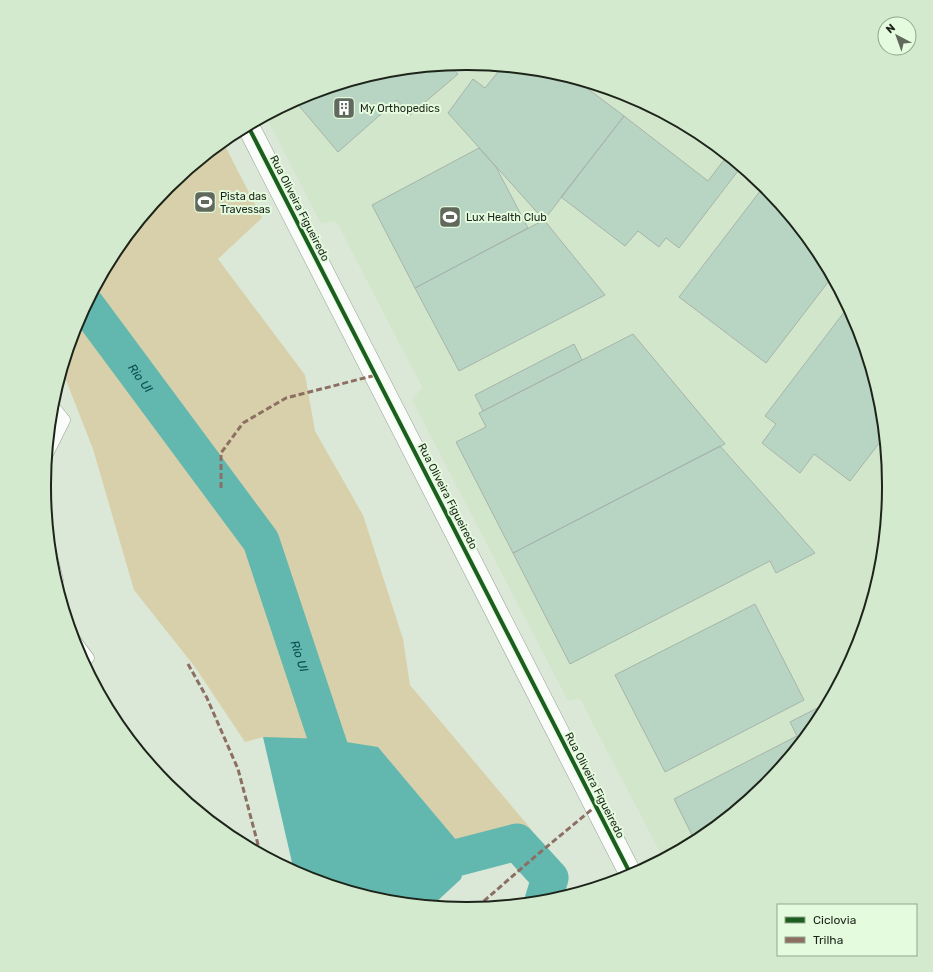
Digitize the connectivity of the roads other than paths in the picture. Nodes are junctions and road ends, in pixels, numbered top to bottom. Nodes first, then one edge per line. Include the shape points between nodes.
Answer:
1 (251, 131) edge
2 (58, 412) edge
3 (54, 440) edge
4 (628, 869) edge

1 - 4 street, Rua Oliveira Figueiredo
2 - 3 lane via 64,420

